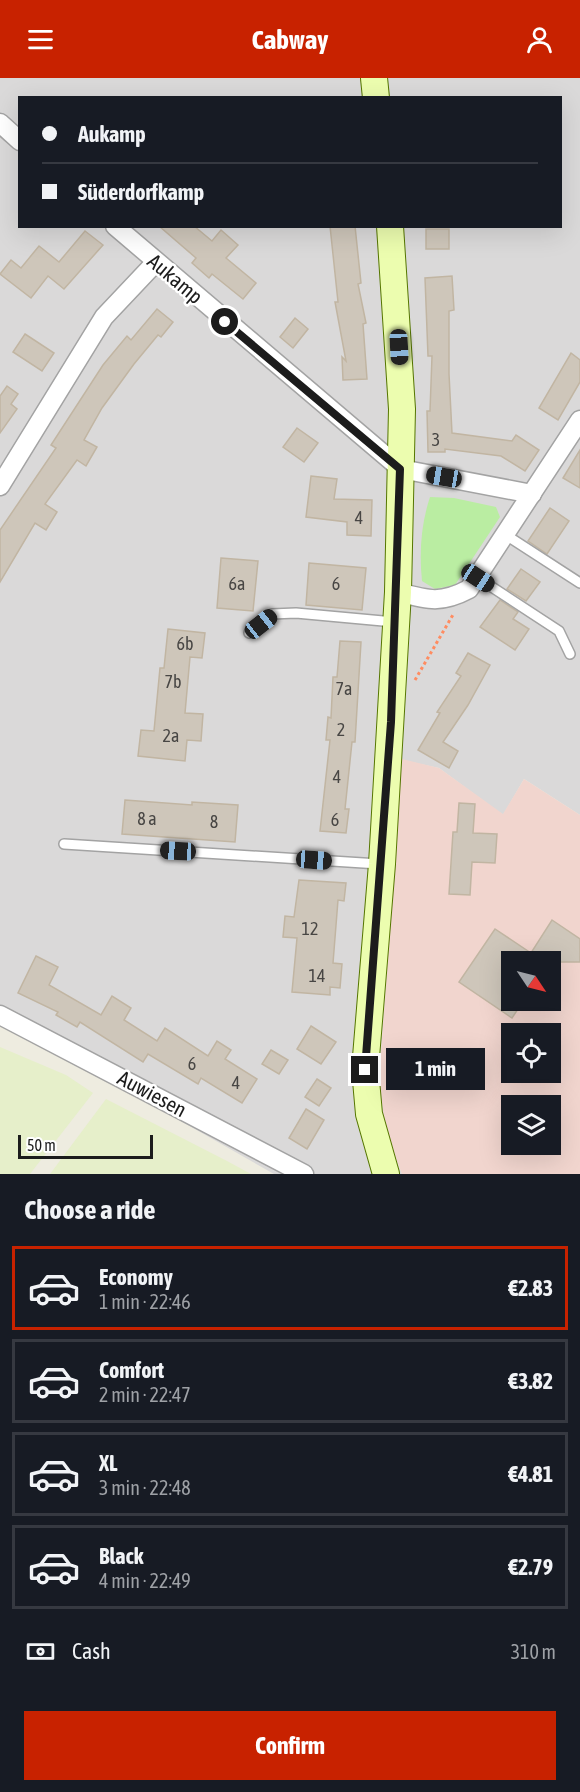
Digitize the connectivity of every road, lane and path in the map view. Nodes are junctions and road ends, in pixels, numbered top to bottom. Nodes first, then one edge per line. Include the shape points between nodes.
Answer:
1 (374, 78) edge
2 (376, 96) edge
3 (0, 123) edge
4 (18, 139) edge
5 (117, 228) edge
6 (390, 228) edge
7 (155, 263) junction
8 (577, 432) edge
9 (400, 469) junction
10 (0, 486) edge
11 (532, 494) junction
12 (506, 535) junction
13 (474, 583) junction
14 (580, 583) edge
15 (398, 592) junction
16 (396, 622) junction
17 (249, 633) dead end
18 (570, 654) dead end
19 (413, 683) dead end
20 (64, 844) dead end
21 (382, 864) junction
22 (0, 1015) edge
23 (304, 1174) edge
24 (386, 1174) edge

1 - 2 main road
3 - 4 street
5 - 7 street, Aukamp
6 - 9 main road via 402,409
7 - 9 street, Aukamp
7 - 10 street via 104,317
8 - 11 street
9 - 11 street
9 - 15 main road
11 - 12 street
12 - 13 street
12 - 14 lane
13 - 15 street via 449,600
13 - 18 lane via 559,632
13 - 19 path
15 - 16 main road
16 - 17 lane via 272,614
16 - 21 main road
20 - 21 lane
21 - 24 main road via 365,1070 369,1114
22 - 23 street, Auwiesen

